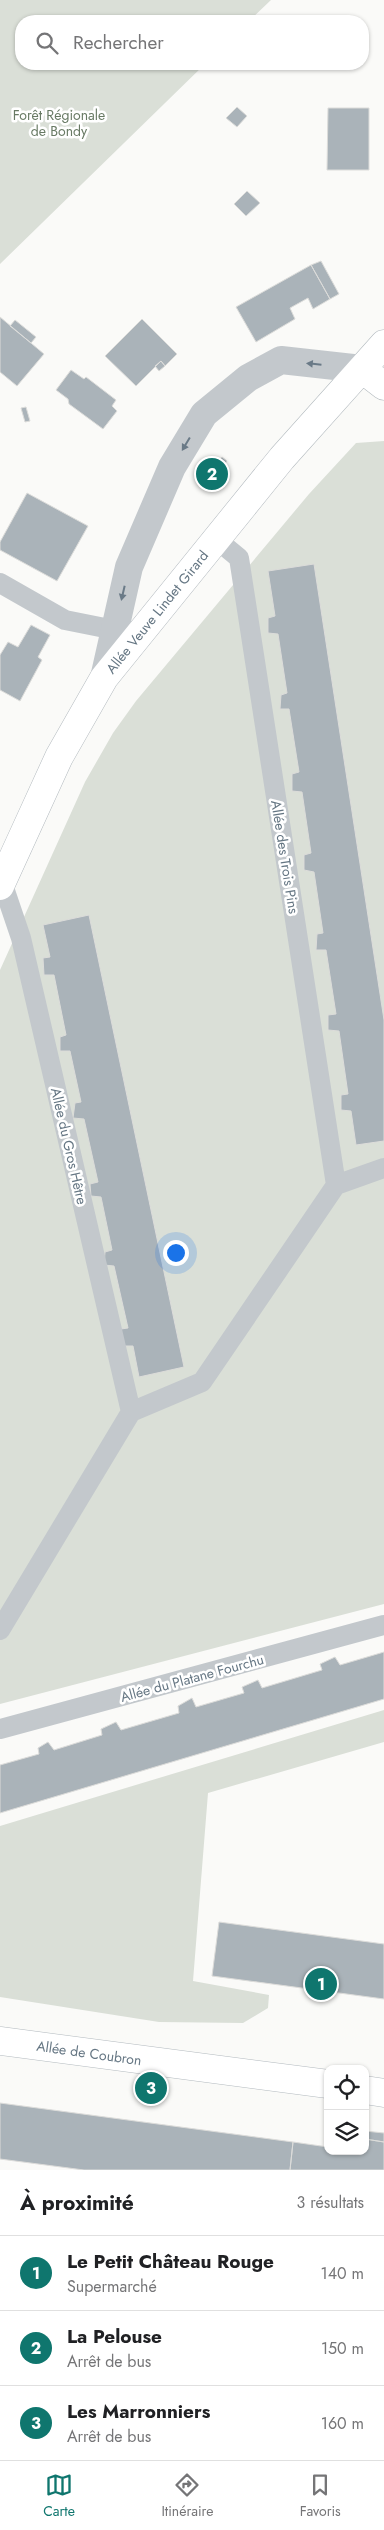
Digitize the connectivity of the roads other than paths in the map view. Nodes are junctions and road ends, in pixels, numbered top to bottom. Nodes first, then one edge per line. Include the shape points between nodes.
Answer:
1 (384, 344) edge
2 (362, 369) junction
3 (384, 386) edge
4 (216, 539) junction
5 (0, 584) edge
6 (115, 630) junction
7 (104, 678) junction
8 (1, 884) edge
9 (384, 1168) edge
10 (336, 1185) junction
11 (131, 1412) junction
12 (384, 1625) edge
13 (0, 1630) edge
14 (0, 1729) edge
15 (0, 2041) edge
16 (324, 2083) edge
17 (369, 2091) edge
18 (384, 2093) edge

1 - 2 street, Allée Veuve Lindet Girard
2 - 3 street
2 - 4 street, Allée Veuve Lindet Girard via 282,458
2 -> 6 street via 281,360 248,378 204,414 172,467 129,567
4 - 7 street, Allée Veuve Lindet Girard
4 - 10 lane, Allée des Trois Pins via 239,558
5 - 6 lane via 65,620
6 - 7 street
7 - 8 street, Allée Veuve Lindet Girard via 59,757
8 - 11 lane, Allée du Gros Hêtre via 20,938
9 - 10 lane
10 - 11 lane via 202,1382
11 - 13 lane
12 - 14 lane, Allée du Platane Fourchu
15 - 16 street, Allée de Coubron
17 - 18 street

